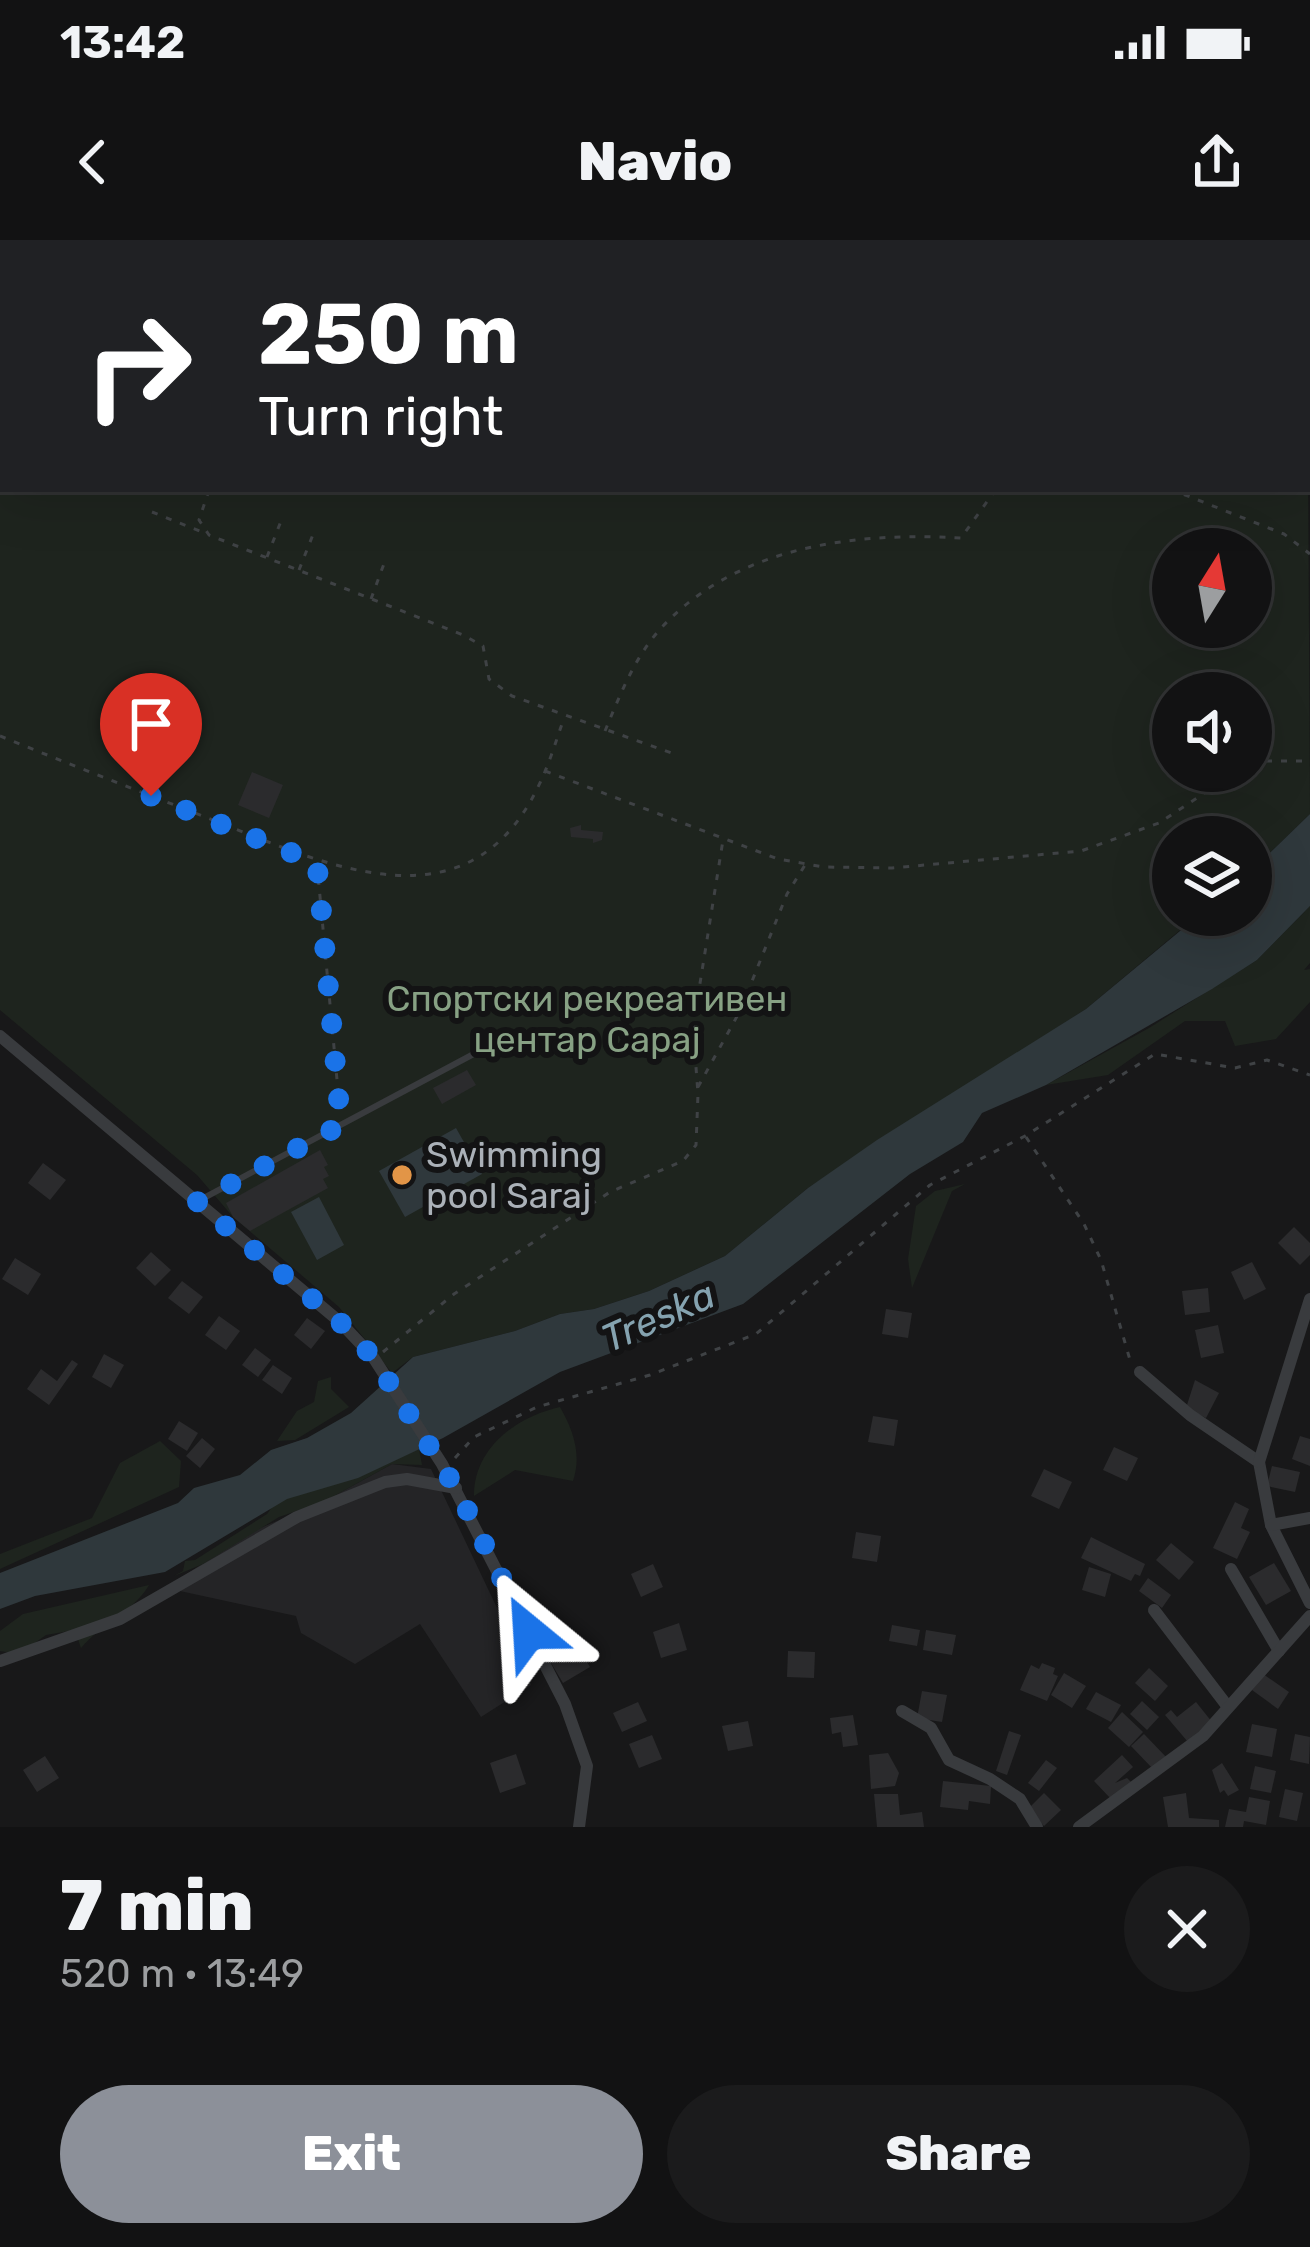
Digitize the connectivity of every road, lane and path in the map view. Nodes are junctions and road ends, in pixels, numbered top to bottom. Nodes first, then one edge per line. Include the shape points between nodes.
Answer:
1 (208, 492) edge
2 (994, 492) edge
3 (1179, 492) edge
4 (152, 512) dead end
5 (281, 521) dead end
6 (314, 532) dead end
7 (209, 535) junction
8 (1310, 554) edge
9 (266, 559) junction
10 (385, 561) dead end
11 (298, 571) junction
12 (370, 601) junction
13 (564, 718) junction
14 (605, 732) junction
15 (0, 736) edge
16 (677, 755) dead end
17 (1272, 761) edge
18 (1310, 761) edge
19 (545, 771) junction
20 (1206, 792) edge
21 (723, 838) junction
22 (317, 863) junction
23 (806, 865) junction
24 (0, 1036) edge
25 (483, 1049) dead end
26 (1310, 1076) edge
27 (698, 1089) junction
28 (341, 1125) junction
29 (1025, 1136) junction
30 (197, 1202) junction
31 (1310, 1299) edge
32 (373, 1357) junction
33 (1140, 1372) joint
34 (1259, 1462) junction
35 (453, 1482) junction
36 (1310, 1518) edge
37 (1271, 1525) junction
38 (1231, 1569) dead end
39 (1310, 1603) edge
40 (1154, 1610) dead end
41 (1310, 1616) edge
42 (1279, 1651) junction
43 (0, 1661) edge
44 (1228, 1707) junction
45 (902, 1711) dead end
46 (579, 1827) edge
47 (1037, 1827) edge
48 (1079, 1827) edge

1 - 7 path via 199,520
2 - 14 path via 961,538 856,537 727,578 661,628
3 - 8 path via 1284,534
4 - 7 path
5 - 9 path
6 - 11 path
7 - 9 path
9 - 11 path
10 - 12 path
11 - 12 path
12 - 13 path via 484,646 493,684
13 - 14 path
13 - 19 path
14 - 16 path
15 - 22 path
17 - 18 path
19 - 21 path
19 - 22 path via 503,836 464,863 394,878
20 - 23 path via 1159,823 1082,850 892,868
21 - 23 path
21 - 27 path via 693,1027
22 - 28 path
23 - 27 path
24 - 30 street
25 - 28 lane
26 - 29 path via 1267,1060 1235,1068 1155,1054
27 - 32 path via 699,1131 683,1161 610,1192
28 - 30 lane
29 - 33 path via 1084,1224
29 - 35 path via 931,1185 756,1334 508,1420 464,1444
30 - 32 street
31 - 34 street
32 - 35 street
33 - 34 street
34 - 37 street
35 - 43 street via 385,1482 297,1517 120,1619
35 - 46 street via 578,1733 587,1766
36 - 37 street
37 - 39 street
38 - 42 street
40 - 44 street
41 - 42 street
42 - 44 street
44 - 48 street via 1203,1736
45 - 47 street via 931,1728 949,1760 1020,1799

